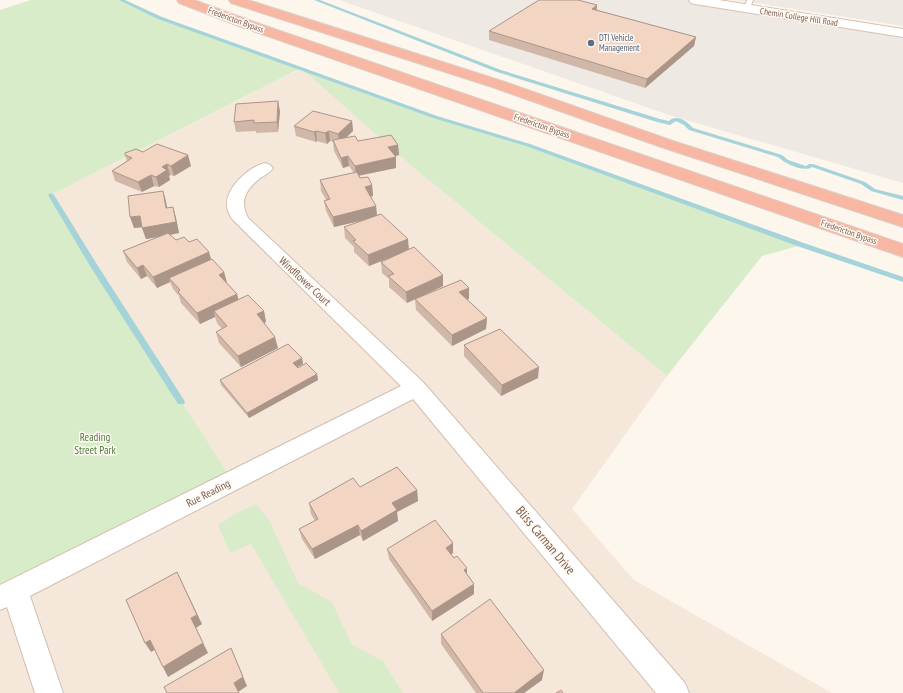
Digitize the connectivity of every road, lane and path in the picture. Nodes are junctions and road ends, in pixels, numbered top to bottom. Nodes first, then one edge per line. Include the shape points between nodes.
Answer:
1 (183, 0) edge
2 (235, 0) edge
3 (695, 0) edge
4 (748, 4) edge
5 (300, 7) dead end
6 (903, 34) edge
7 (497, 84) junction
8 (265, 168) dead end
9 (903, 221) edge
10 (903, 251) edge
11 (416, 388) junction
12 (8, 594) edge
13 (48, 693) edge
14 (675, 693) edge

1 - 10 highway, Fredericton Bypass
2 - 7 highway, Fredericton Bypass
3 - 4 street, Chemin College Hill Road
4 - 6 street, Chemin College Hill Road
5 - 7 highway
7 - 9 highway, Fredericton Bypass via 667,144
8 - 11 street, Windflower Court via 253,175 241,189 235,205 241,220
11 - 12 street, Rue Reading
11 - 14 street, Bliss Carman Drive
12 - 13 street

